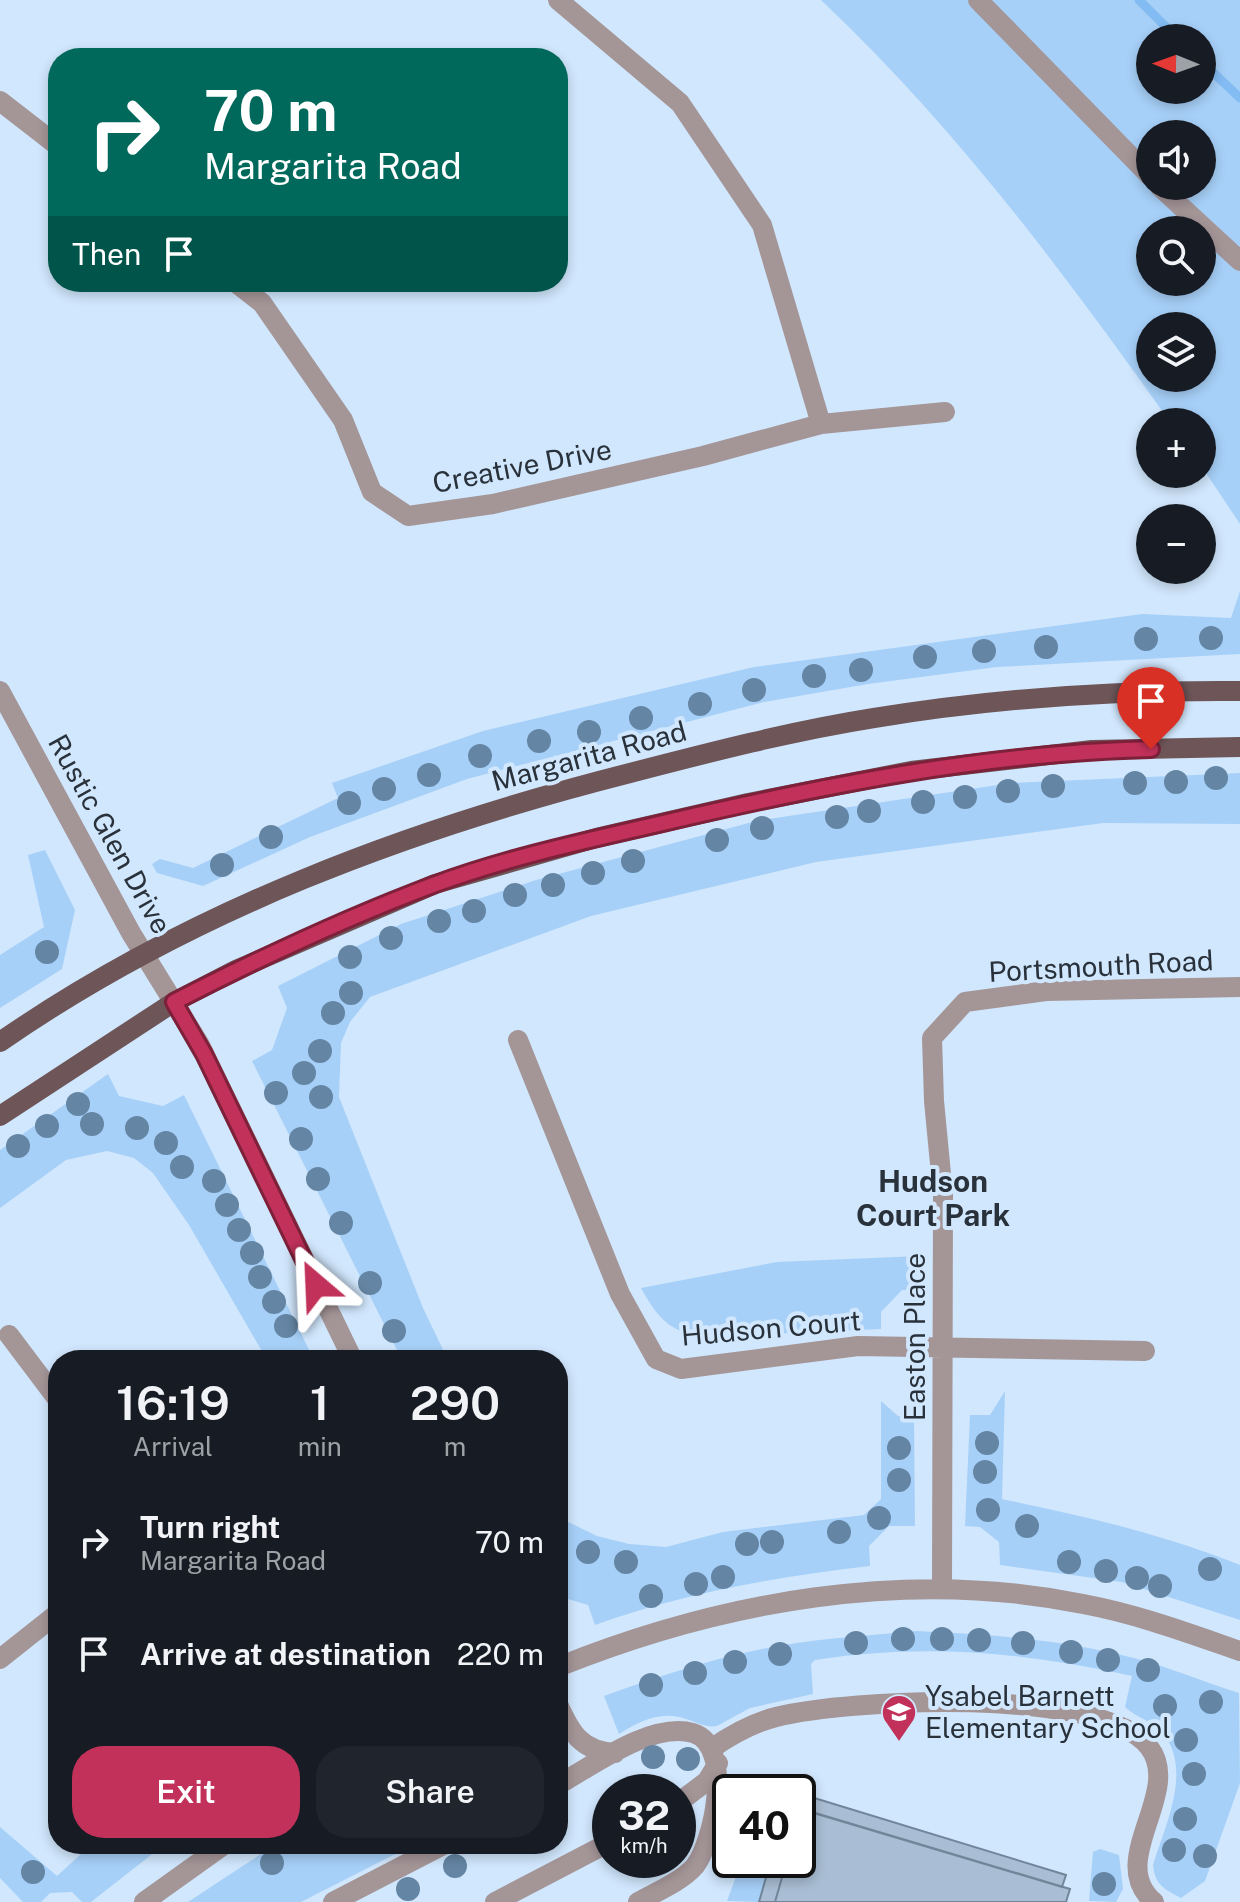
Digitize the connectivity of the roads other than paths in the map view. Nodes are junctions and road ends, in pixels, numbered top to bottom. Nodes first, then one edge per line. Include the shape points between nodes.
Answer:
1 (558, 0) edge
2 (978, 0) edge
3 (0, 101) edge
4 (48, 138) edge
5 (1136, 162) edge
6 (1174, 200) edge
7 (1240, 261) edge
8 (248, 292) edge
9 (945, 412) dead end
10 (821, 424) junction
11 (0, 691) edge
12 (1240, 691) edge
13 (6, 718) edge
14 (1240, 747) edge
15 (145, 955) junction
16 (1240, 987) edge
17 (174, 1002) junction
18 (932, 1038) joint
19 (518, 1040) dead end
20 (0, 1042) edge
21 (0, 1116) edge
22 (9, 1335) dead end
23 (943, 1348) junction
24 (348, 1350) edge
25 (1145, 1351) dead end
26 (48, 1387) edge
27 (942, 1589) junction
28 (48, 1621) edge
29 (1240, 1651) edge
30 (0, 1659) edge
31 (568, 1663) edge
32 (568, 1727) edge
33 (615, 1753) junction
34 (715, 1756) junction
35 (568, 1779) edge
36 (696, 1789) edge
37 (592, 1851) edge
38 (211, 1854) edge
39 (426, 1854) edge
40 (144, 1902) edge
41 (333, 1902) edge
42 (495, 1902) edge
43 (638, 1902) edge
44 (1154, 1902) edge

1 - 10 street via 680,103 762,225
2 - 5 street
3 - 4 street
6 - 7 street
8 - 10 street, Creative Drive via 262,303 343,420 372,492 408,516 493,504
9 - 10 street, Creative Drive
11 - 13 street, Rustic Glen Drive
12 - 15 main road, Margarita Road via 1140,690 1010,700 872,718 721,749 518,801 321,869
13 - 15 street, Rustic Glen Drive
14 - 17 main road via 1092,750 911,771 596,838 435,884
15 - 17 street, Rustic Glen Drive
15 - 20 main road, Margarita Road
16 - 18 street, Portsmouth Road via 1046,991 965,1002
17 - 21 main road
17 - 24 street, Rustic Glen Drive
18 - 23 street, Easton Place via 943,1195
19 - 23 street, Hudson Court via 620,1294 656,1359 681,1369 858,1346
22 - 26 street
23 - 25 street, Hudson Court
23 - 27 street, Easton Place
27 - 29 street via 1082,1603
27 - 31 street via 790,1601 716,1615
28 - 30 street
32 - 33 street via 599,1752
33 - 34 street via 646,1737 693,1733
33 - 35 street
34 - 36 street via 707,1781
34 - 43 street via 719,1785 702,1855 693,1868
34 - 44 street via 733,1734 776,1717 921,1700 1033,1707 1116,1724 1149,1747 1158,1762 1137,1863 1141,1885
37 - 42 street
38 - 40 street
39 - 41 street

